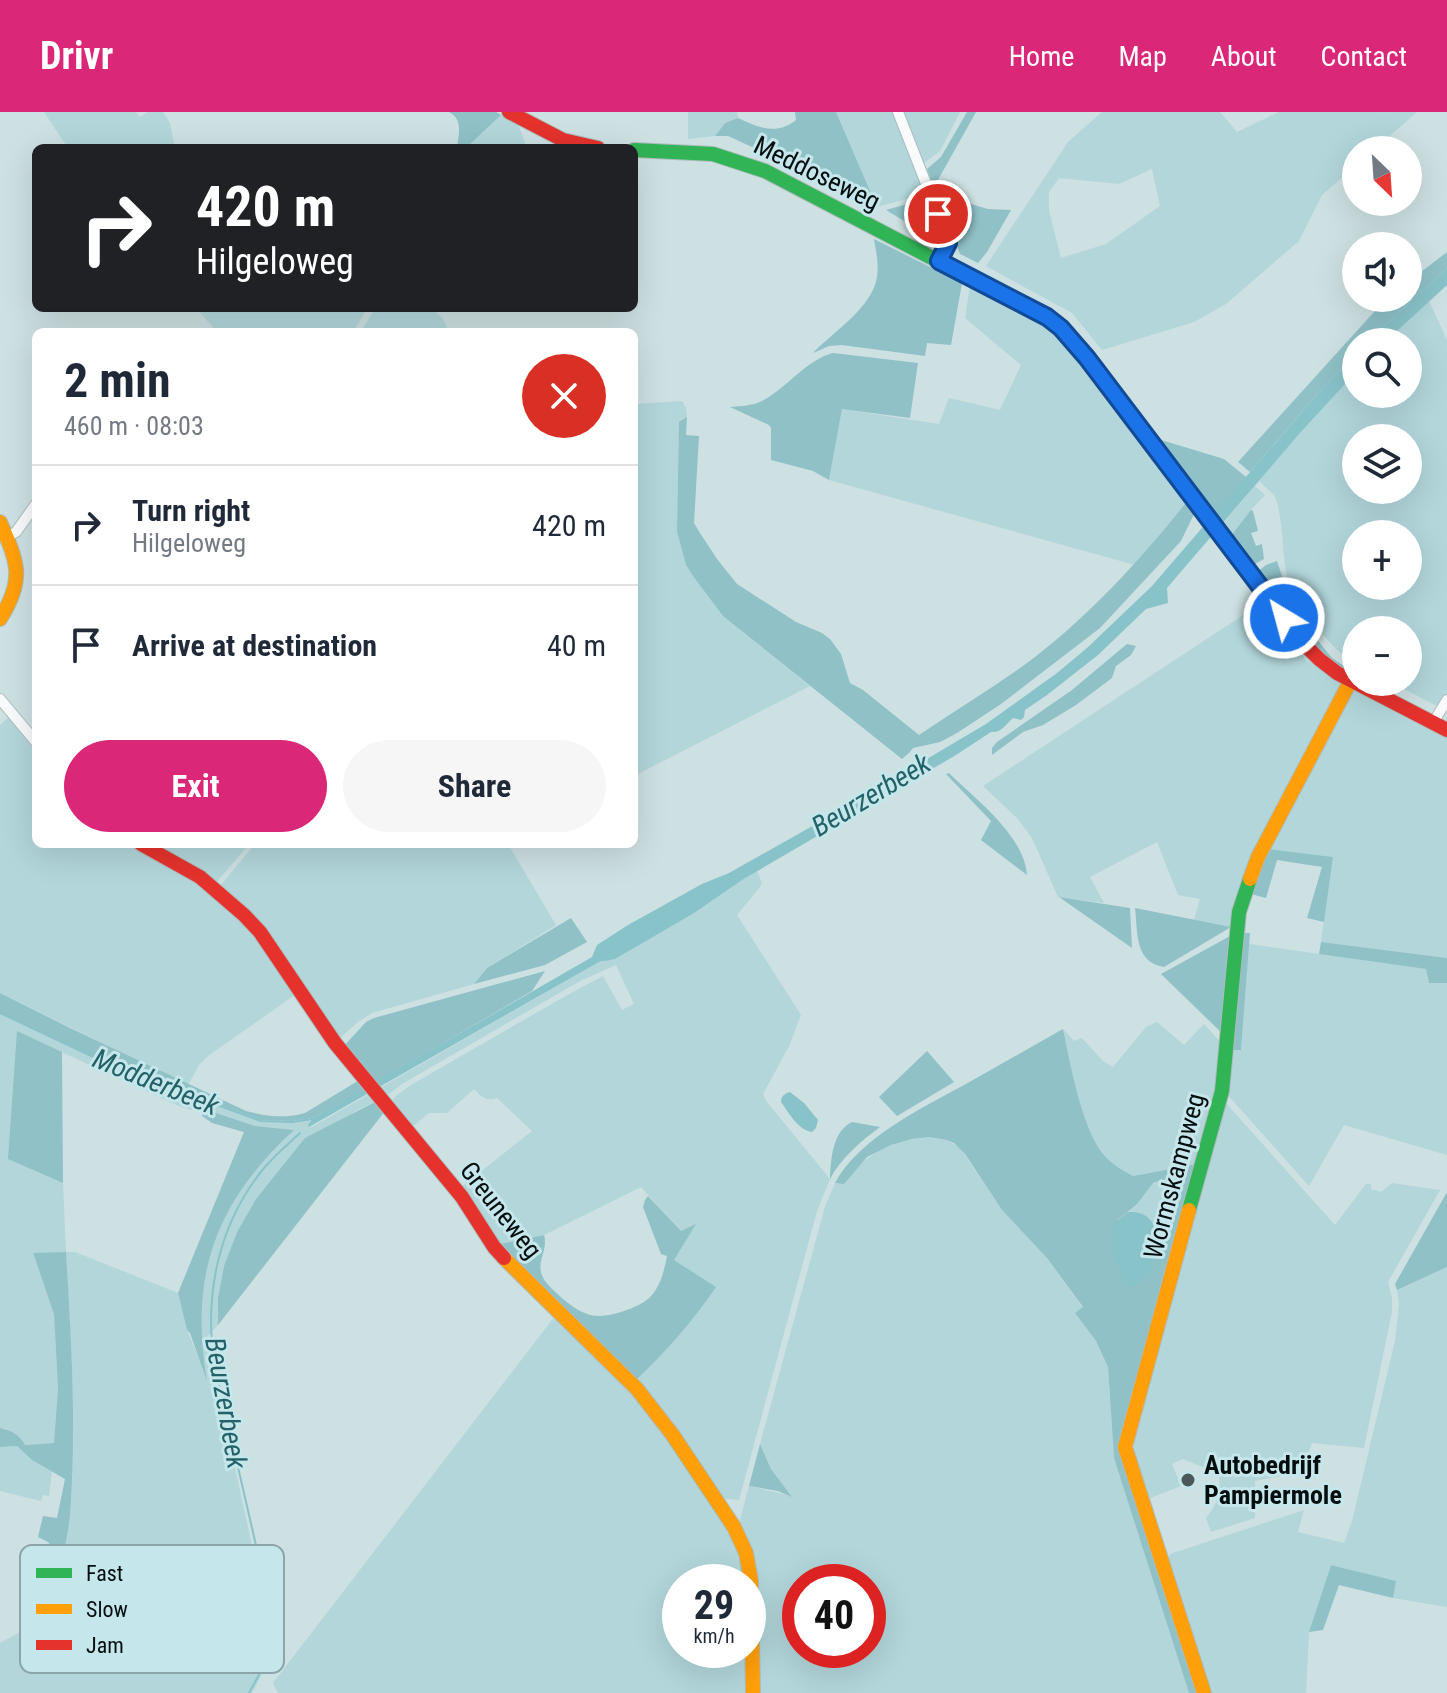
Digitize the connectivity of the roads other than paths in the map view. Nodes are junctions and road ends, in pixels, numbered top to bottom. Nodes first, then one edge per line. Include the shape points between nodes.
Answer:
1 (509, 112) edge
2 (898, 112) edge
3 (574, 144) edge
4 (638, 150) edge
5 (939, 261) junction
6 (32, 510) edge
7 (0, 522) edge
8 (7, 537) junction
9 (0, 619) edge
10 (1342, 676) edge
11 (1343, 696) edge
12 (1382, 696) edge
13 (0, 699) edge
14 (1447, 700) edge
15 (1440, 726) edge
16 (32, 737) edge
17 (148, 848) edge
18 (753, 1693) edge
19 (1204, 1693) edge

1 - 3 street
2 - 5 street via 945,232 948,243
4 - 5 street, Meddoseweg via 713,154 745,163
5 - 10 street, Meddoseweg via 1061,328 1302,642
6 - 8 street
7 - 8 street
8 - 9 street via 17,580
11 - 19 street, Wormskampweg via 1258,857 1239,912 1222,1091 1126,1439
12 - 15 street, Meddoseweg
13 - 16 street
14 - 15 street
17 - 18 street, Greuneweg via 200,877 260,932 335,1043 462,1197 494,1247 623,1373 672,1434 746,1553

